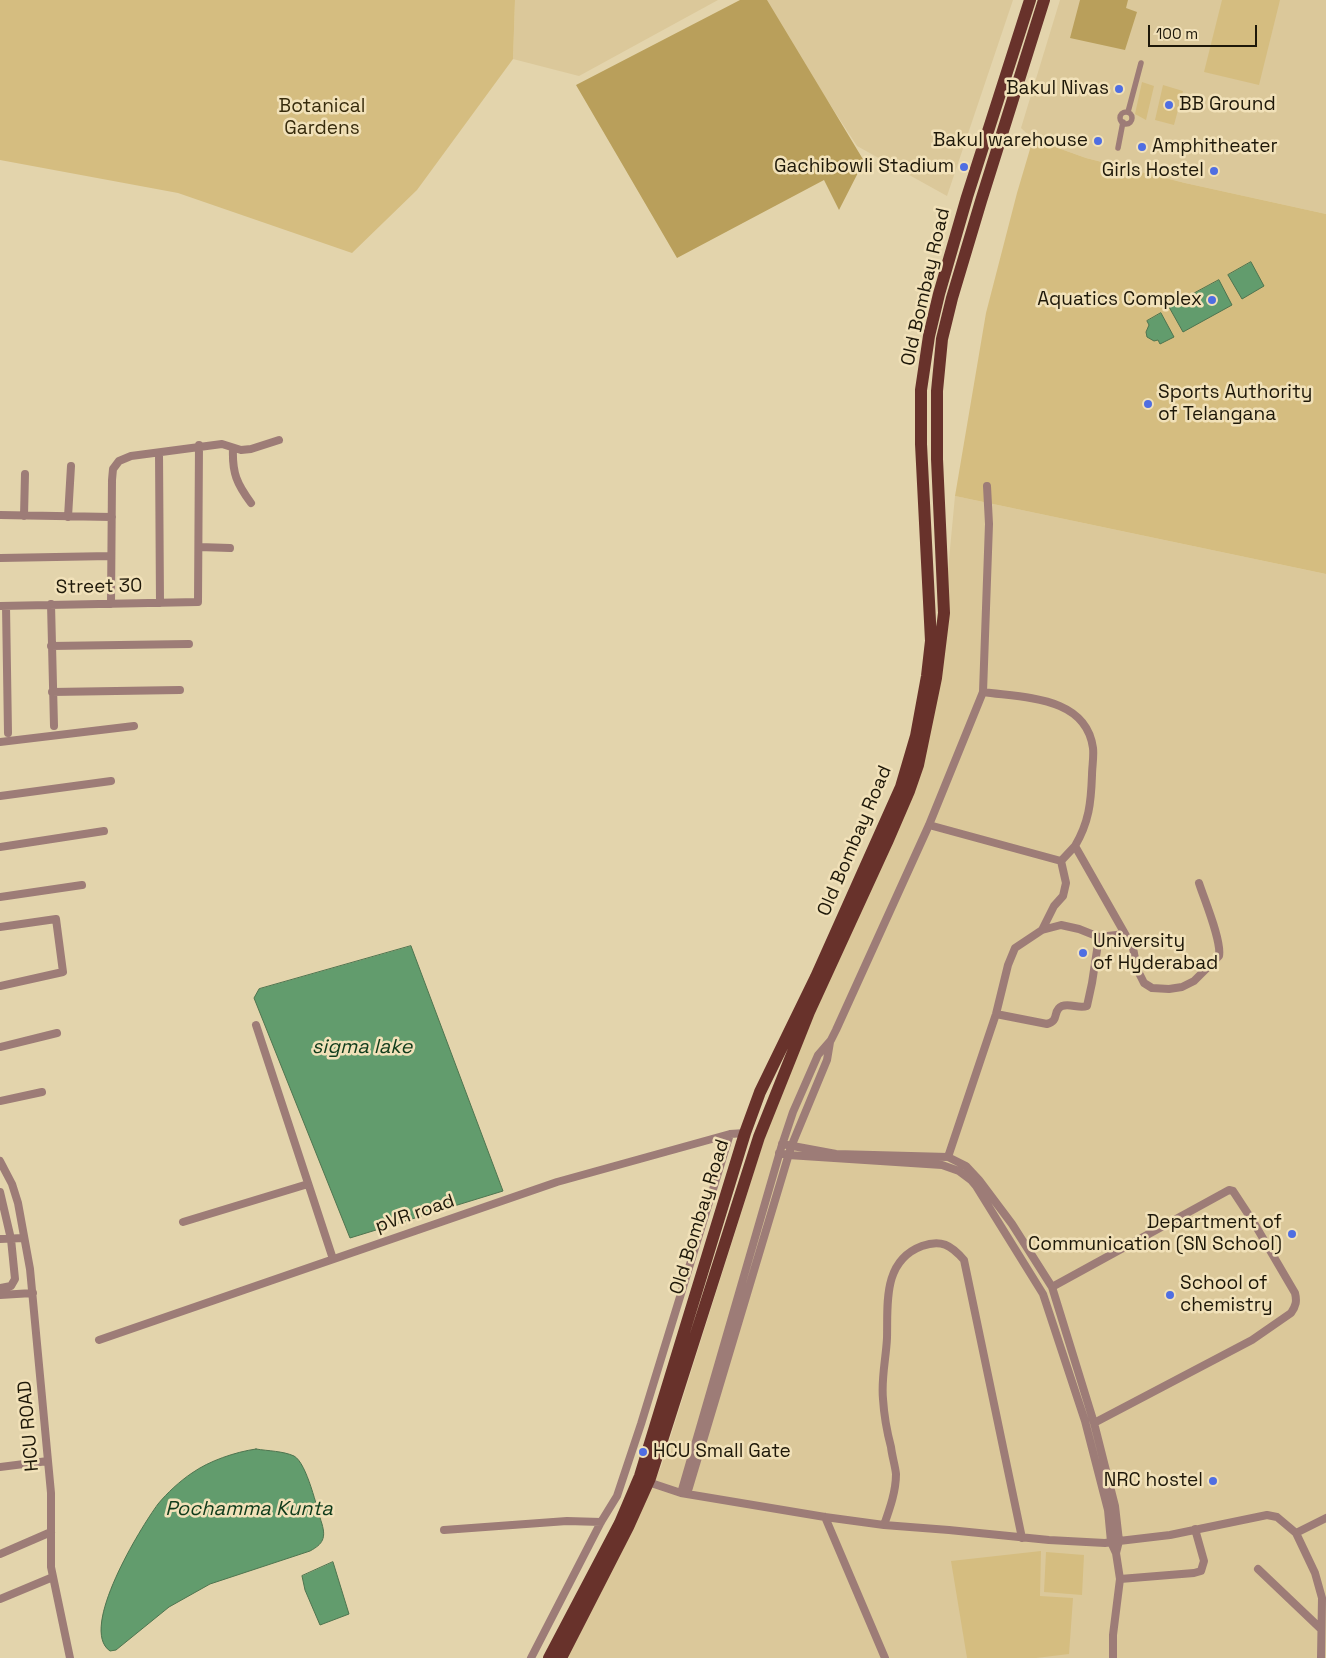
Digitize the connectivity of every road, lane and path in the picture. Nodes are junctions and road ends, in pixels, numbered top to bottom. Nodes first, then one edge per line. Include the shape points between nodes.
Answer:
1 (1030, 0) edge
2 (1044, 0) edge
3 (1141, 63) dead end
4 (982, 148) junction
5 (1118, 148) dead end
6 (996, 153) junction
7 (279, 440) dead end
8 (199, 446) junction
9 (233, 449) junction
10 (159, 453) junction
11 (71, 466) dead end
12 (25, 474) dead end
13 (987, 486) dead end
14 (251, 503) dead end
15 (0, 515) edge
16 (24, 516) junction
17 (68, 517) junction
18 (112, 517) junction
19 (199, 547) junction
20 (230, 548) dead end
21 (111, 556) junction
22 (0, 558) edge
23 (160, 603) junction
24 (51, 604) junction
25 (111, 604) junction
26 (3, 606) edge
27 (189, 644) dead end
28 (51, 646) junction
29 (180, 690) dead end
30 (52, 692) junction
31 (983, 692) junction
32 (54, 726) dead end
33 (134, 726) dead end
34 (8, 733) dead end
35 (0, 742) edge
36 (111, 782) dead end
37 (0, 796) edge
38 (929, 825) junction
39 (104, 831) dead end
40 (1075, 846) junction
41 (0, 847) edge
42 (1061, 861) junction
43 (1198, 883) dead end
44 (82, 886) dead end
45 (0, 897) edge
46 (0, 927) edge
47 (1042, 930) junction
48 (1125, 934) junction
49 (1099, 937) junction
50 (0, 986) edge
51 (996, 1014) junction
52 (256, 1025) dead end
53 (57, 1033) dead end
54 (0, 1047) edge
55 (42, 1092) dead end
56 (0, 1101) edge
57 (745, 1133) junction
58 (730, 1134) junction
59 (787, 1149) junction
60 (948, 1157) junction
61 (0, 1161) edge
62 (308, 1184) junction
63 (14, 1190) junction
64 (0, 1192) edge
65 (183, 1222) dead end
66 (11, 1238) junction
67 (24, 1238) junction
68 (0, 1239) edge
69 (333, 1259) junction
70 (1052, 1287) junction
71 (0, 1288) edge
72 (33, 1293) junction
73 (0, 1295) edge
74 (99, 1340) dead end
75 (1094, 1423) junction
76 (48, 1461) junction
77 (0, 1467) edge
78 (648, 1482) junction
79 (684, 1493) junction
80 (825, 1517) junction
81 (1326, 1518) edge
82 (601, 1522) junction
83 (884, 1525) junction
84 (1195, 1529) junction
85 (444, 1530) dead end
86 (51, 1532) junction
87 (1296, 1533) junction
88 (1022, 1538) junction
89 (1115, 1542) junction
90 (0, 1554) edge
91 (1258, 1569) dead end
92 (53, 1578) junction
93 (1120, 1579) junction
94 (0, 1599) edge
95 (1324, 1612) edge
96 (1321, 1629) junction
97 (70, 1658) edge
98 (531, 1658) edge
99 (549, 1658) edge
100 (561, 1658) edge
101 (885, 1658) edge
102 (1113, 1658) edge
103 (1321, 1658) edge

1 - 4 main road, Old Bombay Road
2 - 6 main road, Old Bombay Road
3 - 5 street via 1128,112 1121,115 1123,122
4 - 6 main road
4 - 57 main road, Old Bombay Road via 939,294 921,390 931,641 916,736 901,787 816,977 760,1092
6 - 78 main road, Old Bombay Road via 942,339 937,391 944,613 936,678 918,765 891,834 809,1012 759,1137
7 - 9 street via 251,449
8 - 9 street via 222,444
8 - 10 street
8 - 19 street
9 - 14 street via 236,480
10 - 18 street via 119,460 113,469
10 - 23 street
11 - 17 street
12 - 16 street
13 - 31 street via 989,524
15 - 16 street
16 - 17 street
17 - 18 street
18 - 21 street
19 - 20 street
19 - 23 street, Street 30 via 198,602
21 - 22 street
21 - 25 street
23 - 25 street, Street 30
24 - 25 street, Street 30
24 - 26 street, Street 30
24 - 28 street
26 - 34 street
27 - 28 street
28 - 30 street
29 - 30 street
30 - 32 street
31 - 38 street
31 - 40 street via 1049,702 1071,710 1085,725 1092,748 1091,803 1084,830
33 - 35 street
36 - 37 street
38 - 42 street
38 - 59 street via 831,1040 818,1055 794,1112
39 - 41 street
40 - 42 street
40 - 48 street
42 - 47 street via 1066,883 1063,896
43 - 48 street via 1220,952 1194,981 1169,989 1152,988 1144,983
44 - 45 street
46 - 50 street via 56,919 64,972
47 - 49 street via 1061,925
47 - 51 street via 1015,948
48 - 49 street
49 - 51 street via 1087,1006 1064,1005 1050,1024
51 - 60 street
52 - 62 street
53 - 54 street
55 - 56 street
57 - 58 street, pVR road
57 - 99 main road, Old Bombay Road via 640,1476 620,1522
58 - 69 street, pVR road via 557,1182
58 - 82 street via 620,1487
59 - 60 street via 836,1154
59 - 79 street
59 - 79 street via 780,1153
59 - 89 street via 942,1165 971,1180 1043,1294 1085,1421
60 - 70 street via 966,1166 979,1180
61 - 63 street, HCU ROAD
62 - 65 street
62 - 69 street
63 - 64 street
63 - 67 street, HCU ROAD
64 - 66 street
66 - 67 street
66 - 68 street
66 - 71 street via 15,1279 11,1286
67 - 72 street, HCU ROAD
69 - 74 street, pVR road
70 - 75 street
70 - 75 street via 1229,1190 1233,1191 1254,1223 1297,1300 1291,1313 1282,1321 1252,1340
72 - 73 street
72 - 76 street, HCU ROAD
75 - 89 street via 1115,1506
76 - 77 street
76 - 86 street, HCU ROAD
78 - 79 street
78 - 100 main road, Old Bombay Road
79 - 80 street
80 - 83 street
80 - 101 street
81 - 87 street
82 - 85 street via 567,1521
82 - 98 street
83 - 88 street
83 - 88 street via 896,1472 883,1399 889,1286 898,1263 916,1248 933,1242 954,1249 964,1260
84 - 87 street via 1267,1515 1277,1517
84 - 89 street
84 - 93 street via 1204,1561 1201,1570
86 - 90 street
86 - 92 street, HCU ROAD
87 - 95 street via 1316,1573
88 - 89 street
89 - 93 street
91 - 96 street
92 - 94 street
92 - 97 street, HCU ROAD
93 - 102 street
95 - 96 street
96 - 103 street

